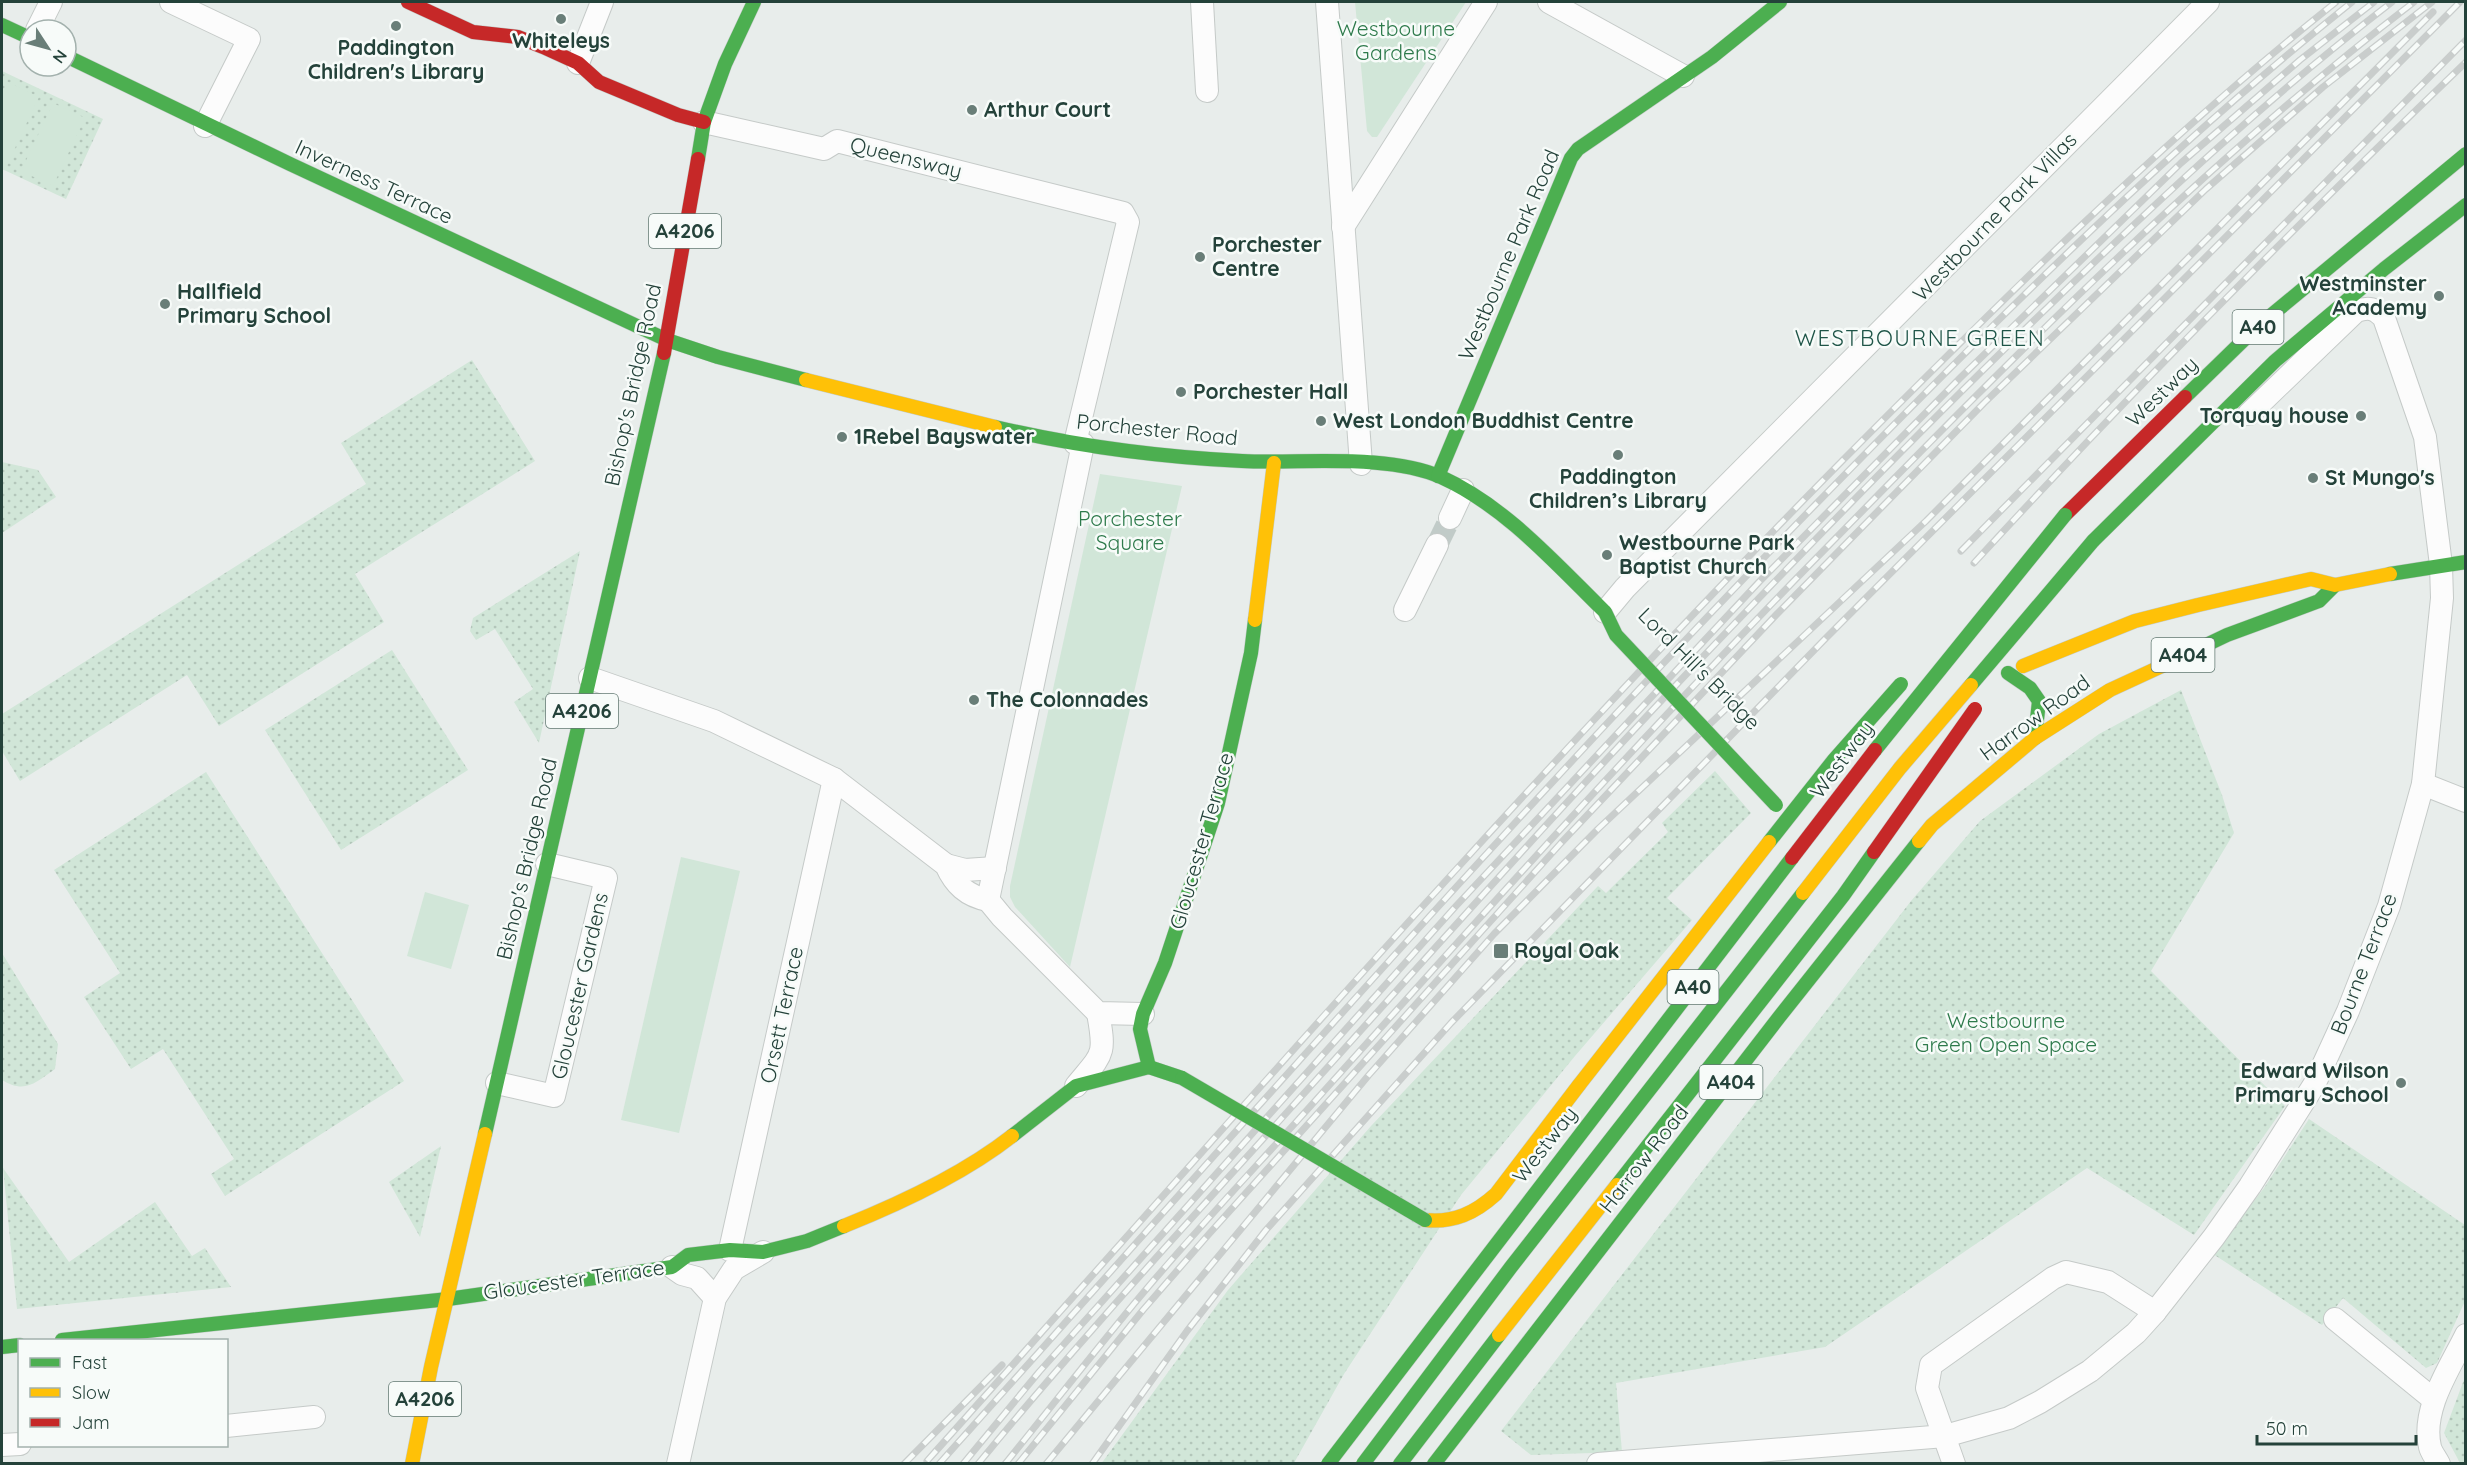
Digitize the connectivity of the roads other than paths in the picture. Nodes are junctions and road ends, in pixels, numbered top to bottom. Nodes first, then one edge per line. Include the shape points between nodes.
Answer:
1 (51, 2) edge
2 (171, 2) edge
3 (408, 2) edge
4 (602, 2) edge
5 (754, 2) edge
6 (1202, 2) edge
7 (1327, 2) edge
8 (1485, 2) edge
9 (1549, 2) edge
10 (1780, 2) edge
11 (2208, 2) edge
12 (43, 18) edge
13 (2, 25) edge
14 (18, 32) edge
15 (78, 62) edge
16 (578, 63) junction
17 (1683, 76) junction
18 (1207, 91) dead end
19 (704, 122) junction
20 (206, 126) junction
21 (2466, 154) edge
22 (2466, 205) edge
23 (1343, 227) junction
24 (667, 340) junction
25 (2249, 414) dead end
26 (1079, 443) junction
27 (1274, 462) junction
28 (1361, 464) junction
29 (1438, 476) junction
30 (1463, 490) junction
31 (2065, 515) junction
32 (1450, 518) tunnel mouth
33 (2093, 541) junction
34 (1437, 545) tunnel mouth
35 (2466, 562) edge
36 (2441, 565) junction
37 (2335, 585) junction
38 (1975, 603) dead end
39 (1405, 610) dead end
40 (1605, 612) junction
41 (1628, 623) dead end
42 (2023, 666) dead end
43 (1912, 673) dead end
44 (590, 678) junction
45 (1985, 694) dead end
46 (2035, 738) junction
47 (834, 779) junction
48 (2423, 784) junction
49 (2466, 801) edge
50 (1776, 805) dead end
51 (1932, 825) junction
52 (1884, 862) dead end
53 (547, 864) junction
54 (946, 865) junction
55 (995, 868) junction
56 (988, 900) junction
57 (1779, 999) dead end
58 (1098, 1012) junction
59 (1143, 1014) junction
60 (1780, 1016) junction
61 (1149, 1067) junction
62 (497, 1083) junction
63 (1076, 1086) junction
64 (730, 1250) junction
65 (763, 1252) junction
66 (672, 1267) junction
67 (715, 1298) junction
68 (448, 1299) junction
69 (2155, 1312) junction
70 (2335, 1318) dead end
71 (2466, 1335) edge
72 (80, 1339) edge
73 (18, 1345) edge
74 (2, 1347) edge
75 (2433, 1399) junction
76 (314, 1417) dead end
77 (228, 1426) edge
78 (1945, 1436) junction
79 (18, 1444) edge
80 (2, 1445) edge
81 (411, 1464) edge
82 (678, 1464) edge
83 (1328, 1464) edge
84 (1363, 1464) edge
85 (1400, 1464) edge
86 (1434, 1464) edge
87 (1598, 1464) edge
88 (1954, 1464) edge
89 (2439, 1464) edge

1 - 12 street
2 - 20 street via 249,39
3 - 16 main road, Queensway via 473,32 518,37
4 - 16 street
5 - 19 main road, A4206
6 - 18 street
7 - 23 street
8 - 23 street
9 - 17 street
10 - 17 main road, Westbourne Park Road
11 - 40 street, Westbourne Park Villas
13 - 14 main road
15 - 20 main road, Inverness Terrace
16 - 19 main road, Queensway via 599,82
17 - 29 main road, Westbourne Park Road via 1578,149 1571,158
19 - 24 main road, Bishop's Bridge Road / A4206
19 - 26 street, Queensway via 824,149 837,141 1123,213 1128,222
20 - 24 main road, Inverness Terrace
21 - 31 main road, Westway / A40 via 2257,327
22 - 33 main road, A40 via 2276,361
23 - 28 street
24 - 26 main road, Porchester Road via 809,381
24 - 44 main road, Bishop's Bridge Road / A4206
25 - 36 street, Bourne Terrace via 2356,311 2367,307 2378,311 2384,318 2425,438
26 - 27 main road, Porchester Road via 1135,452
26 - 55 street
27 - 28 main road, Porchester Road
27 - 59 main road, Gloucester Terrace via 1251,653 1218,803 1165,963
28 - 29 main road, Porchester Road
29 - 30 main road, Porchester Road
30 - 32 street
30 - 40 main road, Porchester Road via 1534,544
31 - 38 main road, A40, bridge
31 - 83 main road, Westway / A40, bridge via 1876,749
33 - 46 main road, A40, bridge via 2003,674 2030,688 2039,701
33 - 84 main road, A40, bridge via 1878,796 1511,1267
34 - 39 street
35 - 36 main road, Harrow Road / A404
36 - 37 main road, Harrow Road / A404
36 - 48 street, Bourne Terrace via 2442,598
37 - 42 main road, Harrow Road / A404 via 2311,579 2135,621
37 - 46 main road, Harrow Road / A404 via 2319,601 2227,635 2110,690
40 - 41 main road, Lord Hill's Bridge
40 - 50 main road, Lord Hill's Bridge, bridge via 1616,635
43 - 61 main road, A40, bridge via 1833,761 1496,1194 1462,1218 1442,1223 1425,1220 1182,1078
44 - 47 street via 714,721
44 - 53 main road, Bishop's Bridge Road / A4206
45 - 85 main road, A40, bridge via 1843,896
46 - 51 main road, Harrow Road / A404
47 - 54 street
47 - 64 street, Orsett Terrace
48 - 49 street
48 - 69 street, Bourne Terrace via 2389,906 2314,1085 2250,1186
51 - 52 main road, Harrow Road
51 - 60 main road, Harrow Road / A404
53 - 62 main road, Bishop's Bridge Road / A4206
53 - 62 street, Gloucester Gardens via 606,878 554,1096
54 - 55 street via 965,870
54 - 56 street via 952,878 972,897
55 - 56 street
56 - 58 street
57 - 60 main road
58 - 59 street
58 - 63 street, Gloucester Terrace via 1104,1040 1102,1050
59 - 61 main road, Gloucester Terrace via 1140,1029
60 - 86 main road, Harrow Road / A404
61 - 63 main road, Gloucester Terrace
62 - 68 main road, Bishop's Bridge Road / A4206
63 - 65 main road, Gloucester Terrace via 999,1146 923,1190 807,1242
64 - 65 main road, Gloucester Terrace
64 - 66 main road, Gloucester Terrace via 688,1255
65 - 67 street via 734,1269
66 - 67 street via 697,1278
66 - 68 main road, Gloucester Terrace
67 - 82 street
68 - 72 main road, Gloucester Terrace
68 - 81 main road, Bishop's Bridge Road / A4206
69 - 78 street, Bourne Terrace via 2113,1353 2059,1391 2009,1418
69 - 78 street via 2108,1282 2066,1272 2053,1278 1931,1365 1927,1388
70 - 75 street
71 - 75 street
73 - 74 main road
75 - 89 street via 2430,1447
76 - 77 street
78 - 87 street, Bourne Terrace
78 - 88 street
79 - 80 street

